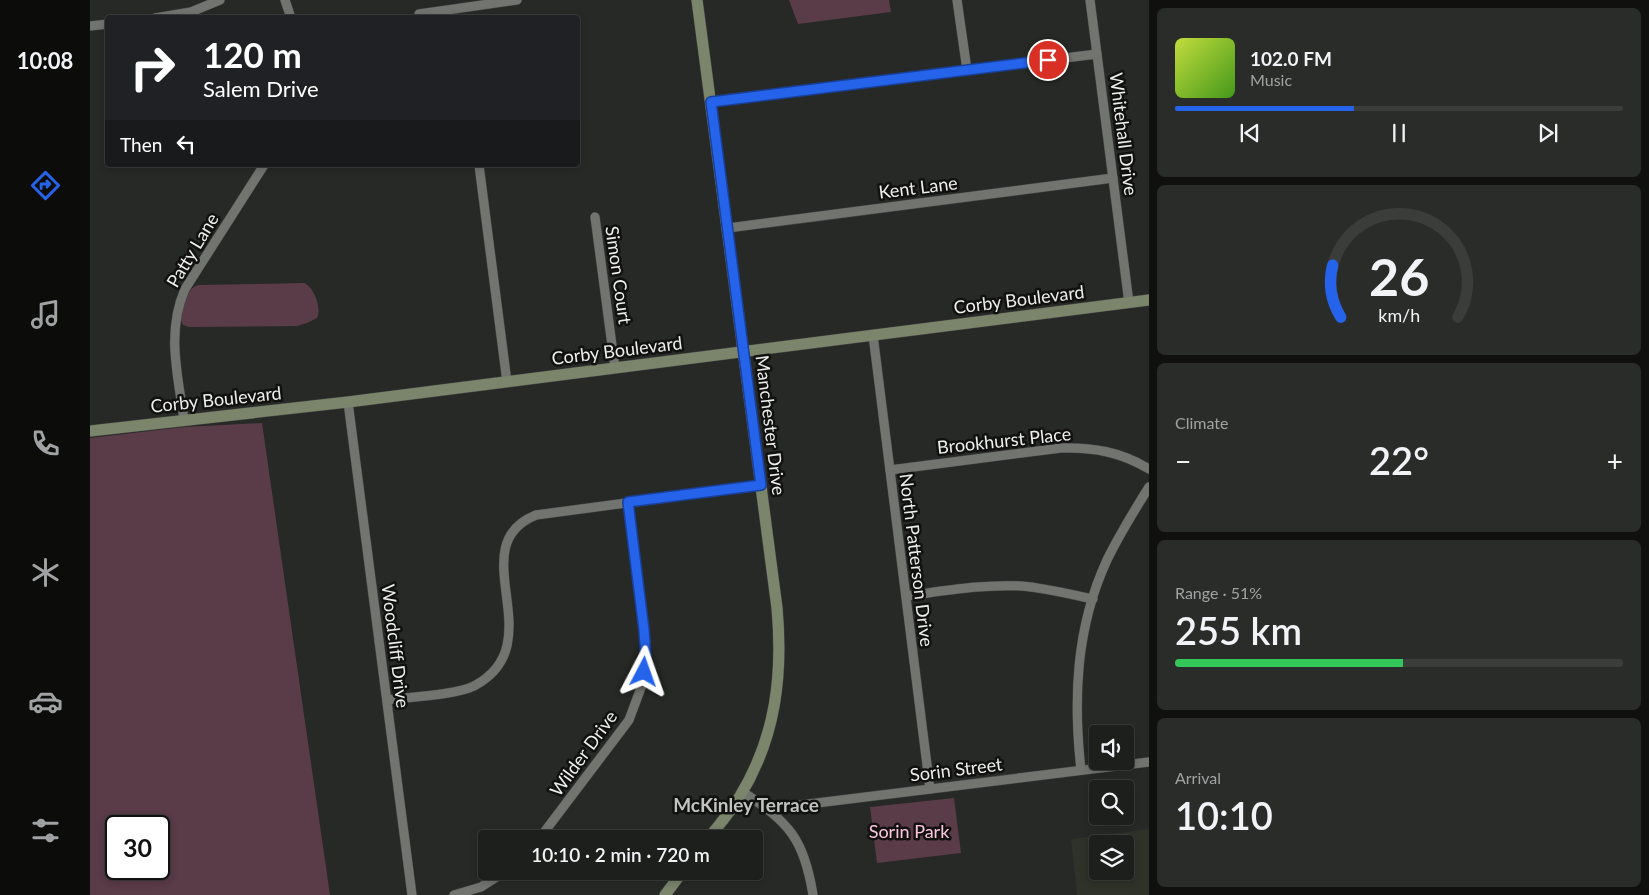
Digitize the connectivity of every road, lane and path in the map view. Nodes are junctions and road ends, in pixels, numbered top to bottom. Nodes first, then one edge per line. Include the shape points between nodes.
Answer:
1 (220, 0) edge
2 (284, 0) edge
3 (517, 0) edge
4 (697, 0) edge
5 (957, 0) edge
6 (1090, 0) edge
7 (419, 14) dead end
8 (173, 15) edge
9 (290, 15) edge
10 (105, 24) edge
11 (90, 26) edge
12 (1097, 54) junction
13 (966, 70) junction
14 (711, 102) junction
15 (263, 167) edge
16 (479, 167) edge
17 (1113, 178) junction
18 (595, 217) dead end
19 (728, 228) junction
20 (1149, 300) edge
21 (1129, 303) junction
22 (872, 335) junction
23 (744, 352) junction
24 (615, 368) junction
25 (507, 382) junction
26 (348, 402) junction
27 (184, 420) junction
28 (90, 431) edge
29 (1149, 469) edge
30 (890, 470) junction
31 (761, 485) junction
32 (1149, 487) edge
33 (628, 502) junction
34 (906, 596) junction
35 (1093, 600) junction
36 (387, 700) junction
37 (1149, 762) edge
38 (1081, 770) junction
39 (930, 789) junction
40 (743, 792) junction
41 (768, 809) junction
42 (546, 830) edge
43 (715, 830) edge
44 (491, 880) edge
45 (676, 880) edge
46 (412, 895) edge
47 (454, 895) edge
48 (665, 895) edge
49 (812, 895) edge

1 - 8 street via 191,12
2 - 9 street
3 - 7 street
4 - 14 street, Manchester Drive
5 - 13 street
6 - 12 street, Whitehall Drive
10 - 11 street
12 - 13 street
12 - 17 street, Whitehall Drive
13 - 14 street
14 - 19 street, Manchester Drive
15 - 27 street, Patty Lane via 179,302 174,336
16 - 25 street
17 - 19 street, Kent Lane
17 - 21 street, Whitehall Drive
18 - 24 street, Simon Court
19 - 23 street, Manchester Drive
20 - 21 street, Corby Boulevard
21 - 22 street, Corby Boulevard
22 - 23 street, Corby Boulevard
22 - 30 street, North Patterson Drive
23 - 24 street, Corby Boulevard
23 - 31 street, Manchester Drive
24 - 25 street, Corby Boulevard
25 - 26 street, Corby Boulevard
26 - 27 street, Corby Boulevard
26 - 36 street, Woodcliff Drive
27 - 28 street, Corby Boulevard
29 - 30 street, Brookhurst Place via 1112,452 1081,447
30 - 34 street, North Patterson Drive
31 - 33 street
31 - 40 street, Manchester Drive via 778,615 780,673 768,736
32 - 35 street via 1107,561
33 - 36 street via 525,519 509,538 505,551 503,563 510,628 506,648 496,668 464,690
33 - 42 street, Wilder Drive via 646,644 642,685 625,726
34 - 35 street via 1022,586
34 - 39 street, North Patterson Drive
35 - 38 street via 1077,685
36 - 46 street, Woodcliff Drive
37 - 38 street, Sorin Street
38 - 39 street, Sorin Street
39 - 41 street, Sorin Street
40 - 41 street
40 - 43 street, Manchester Drive
41 - 49 street via 790,831 803,852
44 - 47 street
45 - 48 street

